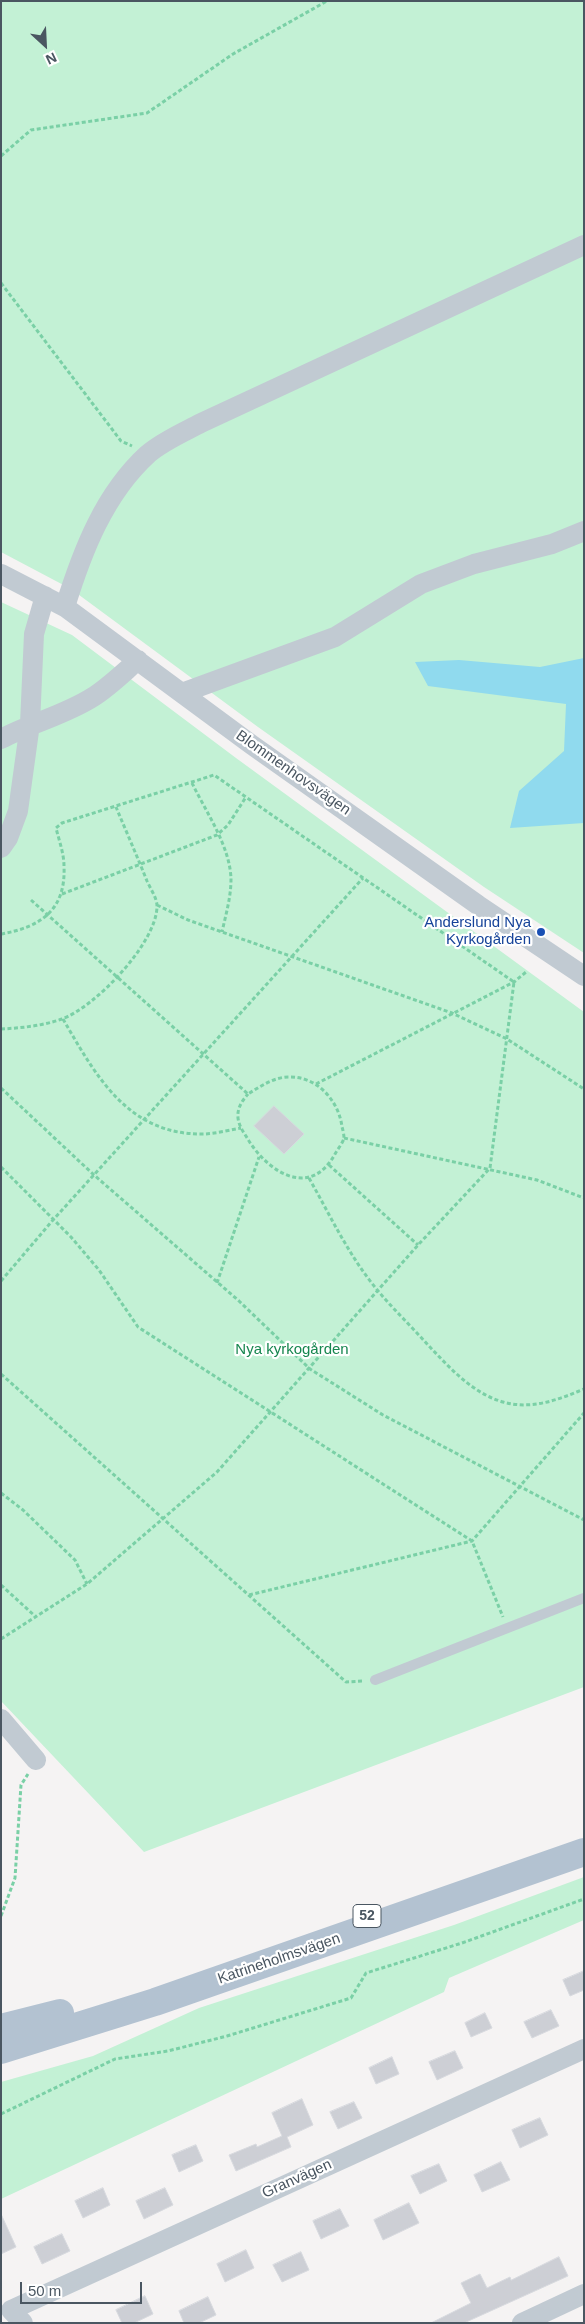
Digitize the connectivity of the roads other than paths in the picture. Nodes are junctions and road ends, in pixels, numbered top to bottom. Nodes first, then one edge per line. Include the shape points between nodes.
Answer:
1 (584, 245) edge
2 (584, 531) edge
3 (1, 574) edge
4 (45, 596) junction
5 (65, 607) junction
6 (138, 660) junction
7 (182, 693) junction
8 (30, 724) junction
9 (1, 739) edge
10 (1, 848) edge
11 (584, 976) edge
12 (584, 1598) edge
13 (375, 1680) road end
14 (1, 1719) edge
15 (36, 1760) road end
16 (584, 1837) edge
17 (584, 1852) edge
18 (1, 2028) edge
19 (584, 2049) edge
20 (1, 2050) edge
21 (584, 2294) edge
22 (17, 2316) edge
23 (522, 2323) edge

1 - 5 street via 201,422 149,454 120,486 96,525 80,560
2 - 7 street via 552,544 474,564 421,584 335,637
3 - 4 street, Blommenhovsvägen
4 - 5 street, Blommenhovsvägen
4 - 8 street via 34,634
5 - 6 street, Blommenhovsvägen
6 - 7 street, Blommenhovsvägen
6 - 8 street via 94,696 66,711
7 - 11 street, Blommenhovsvägen via 478,905
8 - 9 street
8 - 10 street via 18,811
12 - 13 lane
14 - 15 street
16 - 18 main road, Katrineholmsvägen / 52 via 276,1949
17 - 20 main road, Katrineholmsvägen / 52 via 164,1999
19 - 22 street, Granvägen
21 - 23 street

